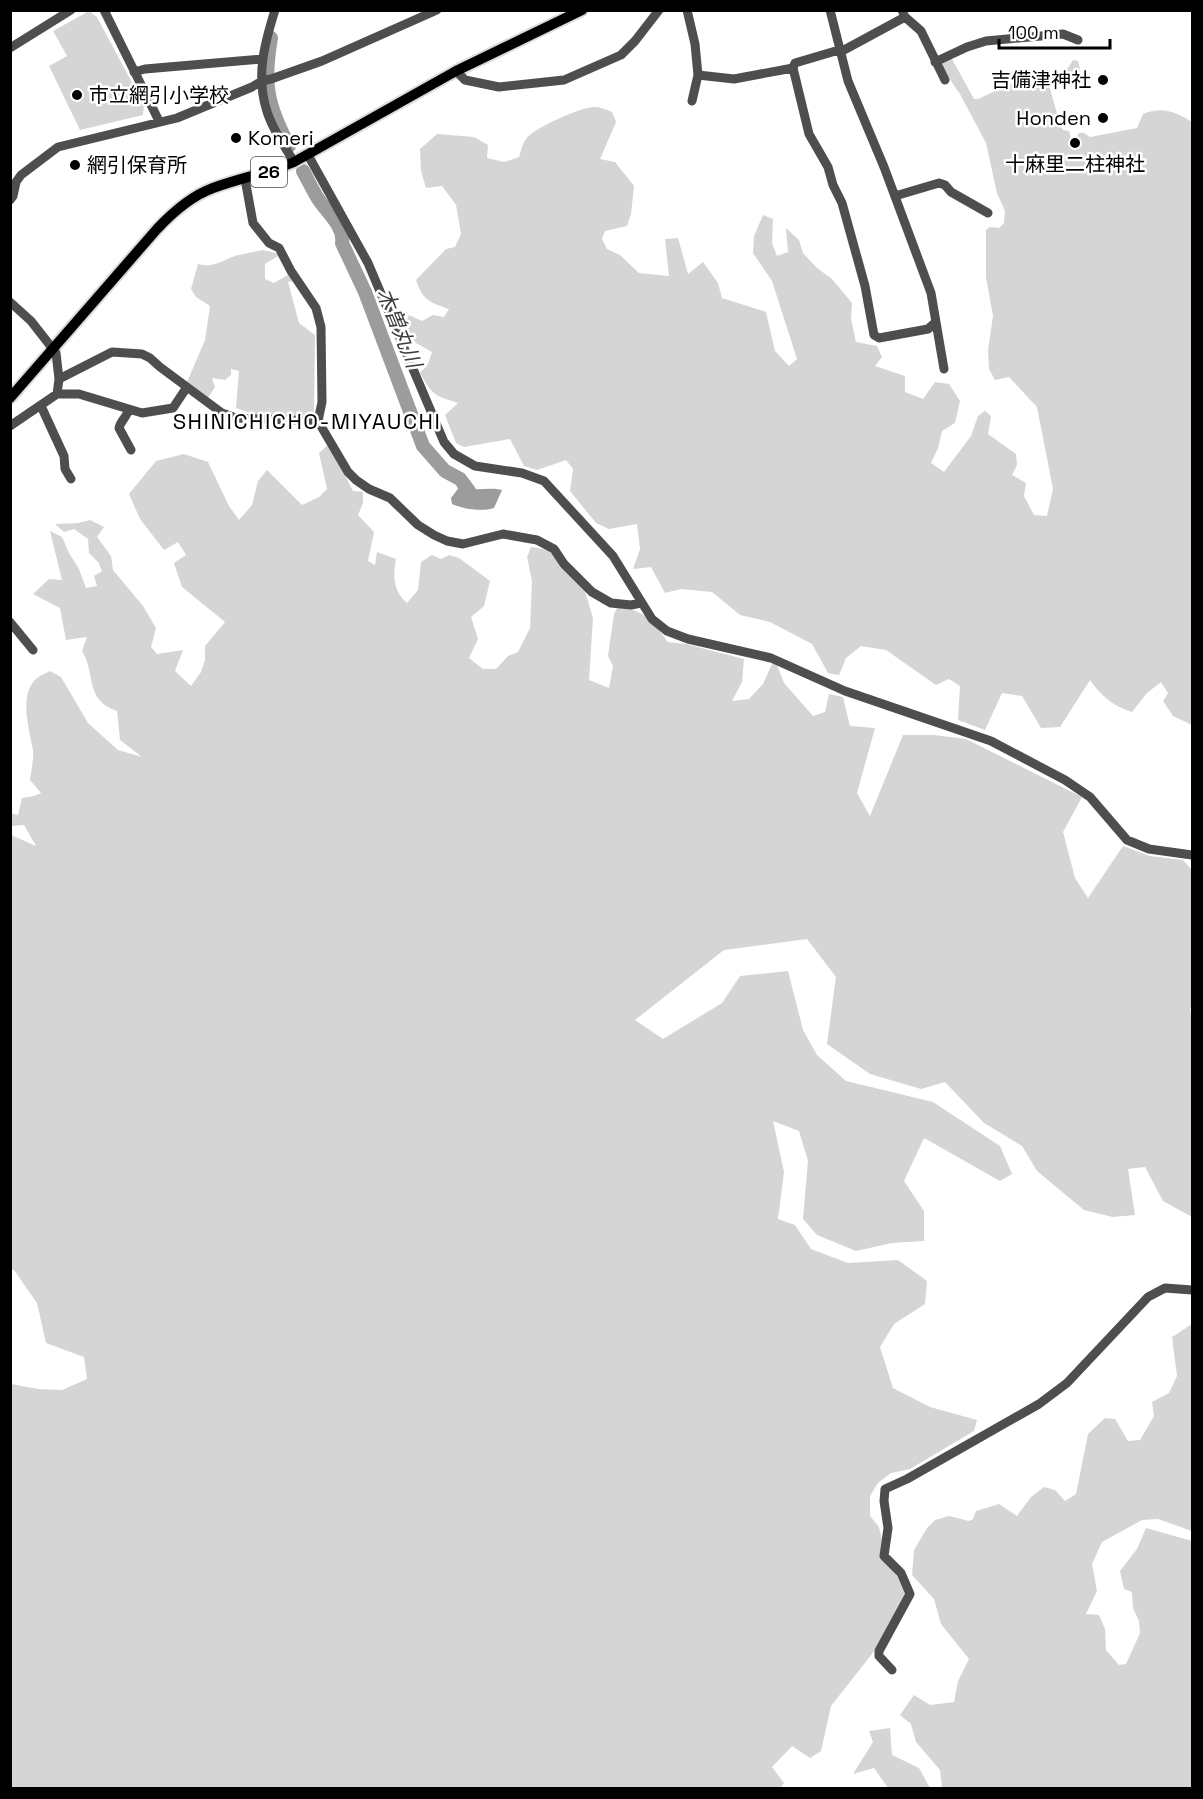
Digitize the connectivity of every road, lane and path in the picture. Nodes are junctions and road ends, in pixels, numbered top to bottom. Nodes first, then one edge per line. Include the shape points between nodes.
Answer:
1 (71, 10) edge
2 (104, 10) edge
3 (275, 10) edge
4 (437, 10) edge
5 (582, 10) edge
6 (659, 10) edge
7 (687, 10) edge
8 (830, 10) edge
9 (904, 14) edge
10 (1078, 40) dead end
11 (10, 48) edge
12 (839, 50) junction
13 (262, 59) junction
14 (935, 62) junction
15 (793, 68) junction
16 (456, 70) junction
17 (134, 72) junction
18 (698, 75) junction
19 (265, 80) junction
20 (945, 80) dead end
21 (692, 101) dead end
22 (159, 121) junction
23 (308, 155) junction
24 (294, 162) junction
25 (245, 179) junction
26 (895, 196) junction
27 (10, 200) edge
28 (988, 213) dead end
29 (10, 302) edge
30 (936, 322) junction
31 (53, 351) junction
32 (944, 369) dead end
33 (59, 379) junction
34 (187, 387) junction
35 (57, 394) junction
36 (10, 398) edge
37 (41, 406) junction
38 (129, 410) junction
39 (318, 421) junction
40 (10, 426) edge
41 (131, 450) dead end
42 (71, 479) dead end
43 (641, 603) junction
44 (10, 622) edge
45 (33, 650) dead end
46 (1192, 855) edge
47 (1192, 1290) edge
48 (892, 1670) dead end

1 - 11 street
2 - 17 street
3 - 13 street
4 - 19 street via 322,61
5 - 16 main road, 26
6 - 16 street via 621,55 564,80 499,87 465,80
7 - 18 street
8 - 12 street
9 - 12 street
9 - 14 street via 921,31
10 - 14 street via 1063,34 986,41
12 - 15 street via 795,63
12 - 26 street
13 - 17 street
13 - 19 street
14 - 20 street
15 - 18 street via 734,79
15 - 30 street via 809,134 842,203 874,335 879,338 928,329
16 - 23 main road, 26
17 - 22 street
18 - 21 street
19 - 22 street via 177,118
19 - 24 street via 265,107
22 - 27 street via 58,147 21,175
23 - 24 main road, 26
23 - 43 street via 368,263 444,442 454,454 475,466 522,473 544,482 613,556
24 - 25 main road, 26
25 - 31 main road, 26 via 212,188 173,212
25 - 39 street via 253,223 269,243 279,248 316,308 321,327 322,402
26 - 28 street via 939,183
26 - 30 street via 931,293
29 - 31 street via 31,321
30 - 32 street
31 - 33 street
31 - 36 main road, 26
33 - 34 street via 112,352 142,354
33 - 35 street
34 - 38 street via 173,408 142,413
34 - 39 street via 222,413 236,418
35 - 37 street
35 - 38 street via 79,394
37 - 40 street
37 - 42 street
38 - 41 street via 119,428
39 - 43 street via 356,480 390,498 434,535 463,544 503,534 537,540 554,549 592,592 611,603
43 - 46 street via 667,631 771,658 844,691 991,741 1090,797 1127,840 1149,849
44 - 45 street
47 - 48 street via 1165,1288 1148,1297 1067,1383 1039,1404 885,1489 888,1528 884,1556 901,1573 910,1594 879,1652

